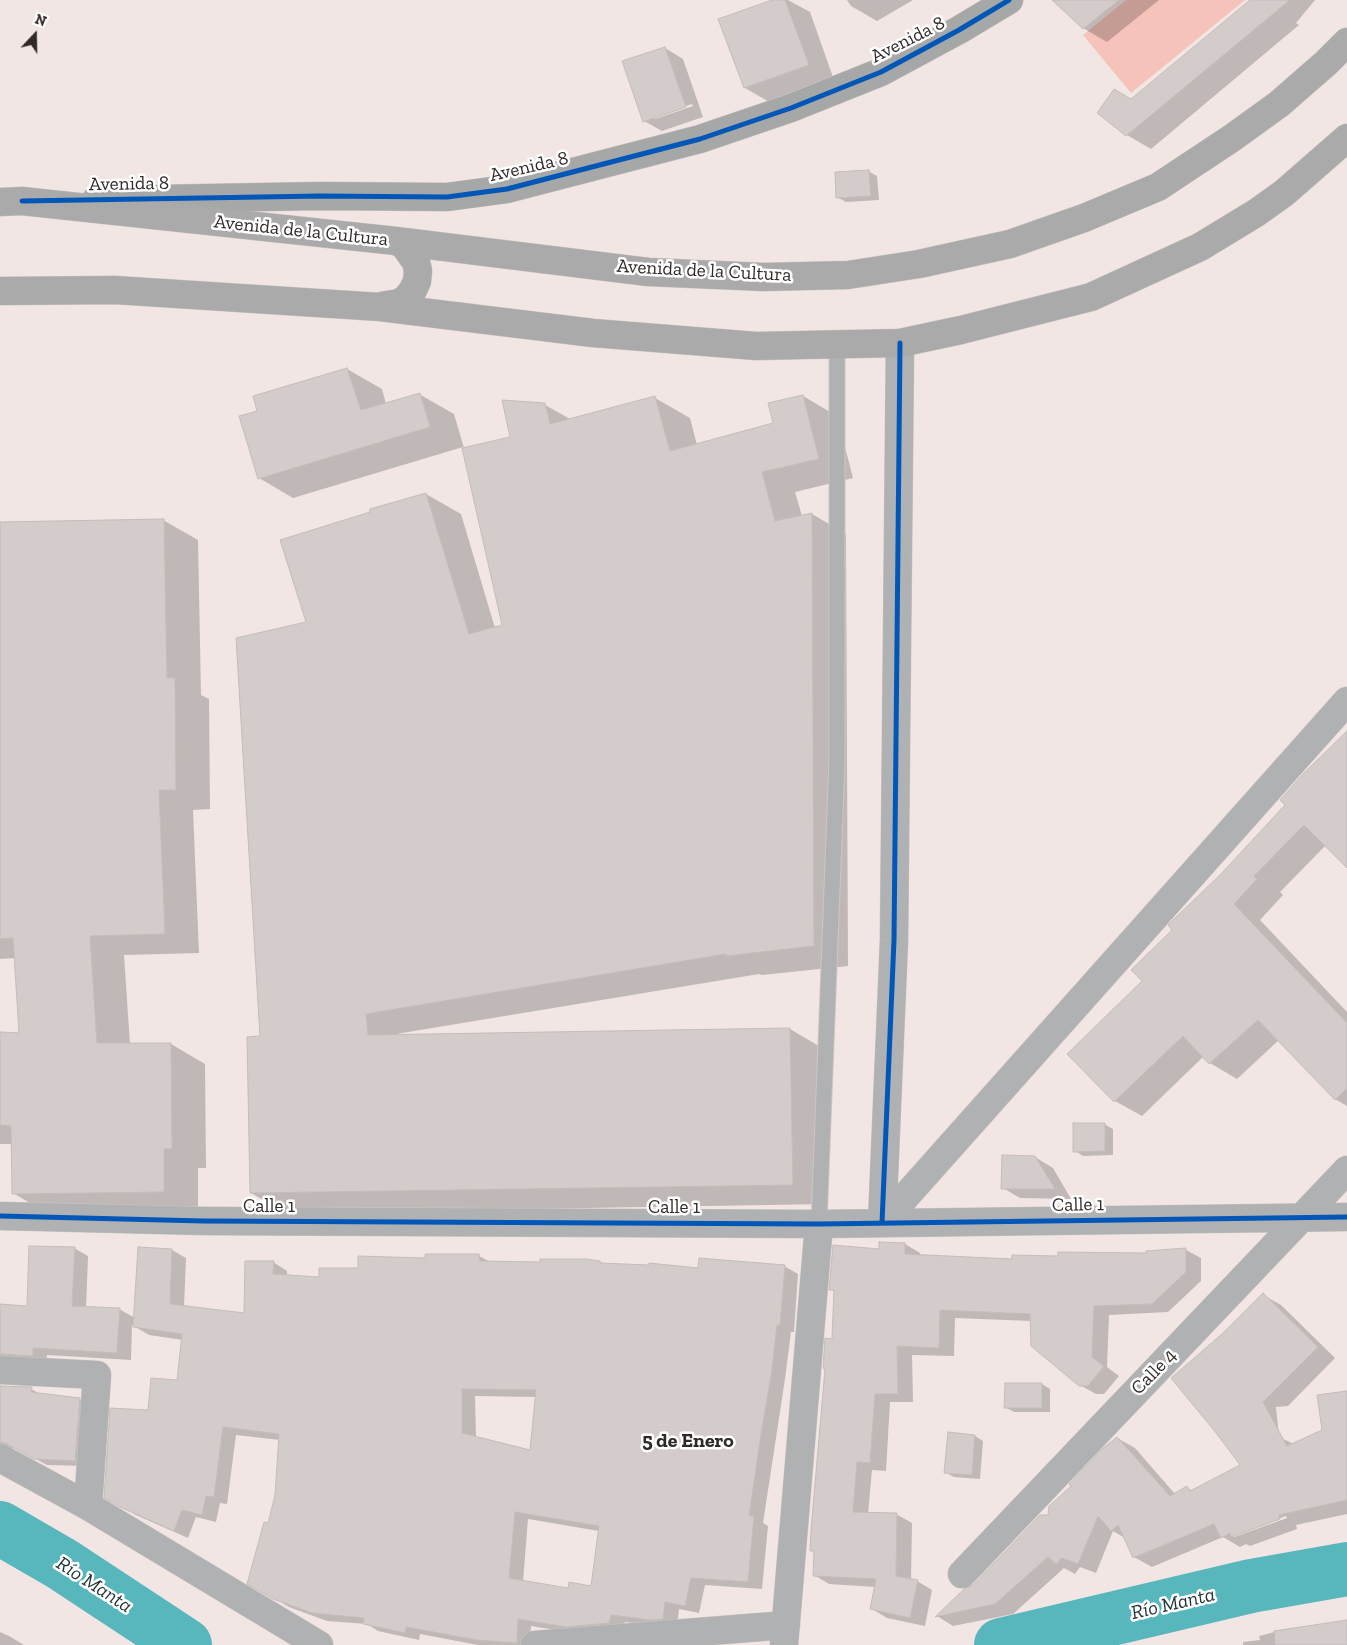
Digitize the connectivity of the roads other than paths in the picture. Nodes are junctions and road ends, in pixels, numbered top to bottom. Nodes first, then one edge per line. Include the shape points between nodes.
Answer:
1 (1009, 0) edge
2 (1347, 42) edge
3 (1347, 138) edge
4 (11, 201) edge
5 (396, 241) junction
6 (0, 291) edge
7 (380, 307) junction
8 (900, 343) junction
9 (837, 344) junction
10 (1347, 700) edge
11 (1347, 1170) edge
12 (0, 1216) edge
13 (1302, 1217) junction
14 (1347, 1217) edge
15 (882, 1223) junction
16 (819, 1224) junction
17 (0, 1370) edge
18 (0, 1458) edge
19 (88, 1506) junction
20 (962, 1574) dead end
21 (785, 1635) edge
22 (319, 1645) edge
23 (535, 1645) edge

1 - 4 street, Avenida 8 via 881,72 791,108 700,139 508,190 447,197
2 - 5 main road, Avenida de la Cultura via 1279,104 1158,187 1010,244 928,262 848,275 764,277 648,272
3 - 8 main road via 1256,213 1200,246 1091,297
4 - 5 main road, Avenida de la Cultura
5 - 7 main road via 416,262 417,281 407,298
6 - 7 main road via 115,290
7 - 9 main road via 612,334 756,346
8 - 9 main road
8 - 15 street via 894,940
9 - 16 lane via 837,760
10 - 15 street
11 - 13 street, Calle 4
12 - 16 street, Calle 1 via 204,1221
13 - 14 street, Calle 1
13 - 15 street, Calle 1
13 - 20 street, Calle 4
15 - 16 street, Calle 1
16 - 21 street
17 - 19 street via 97,1375
18 - 19 street
19 - 22 street
21 - 23 street

